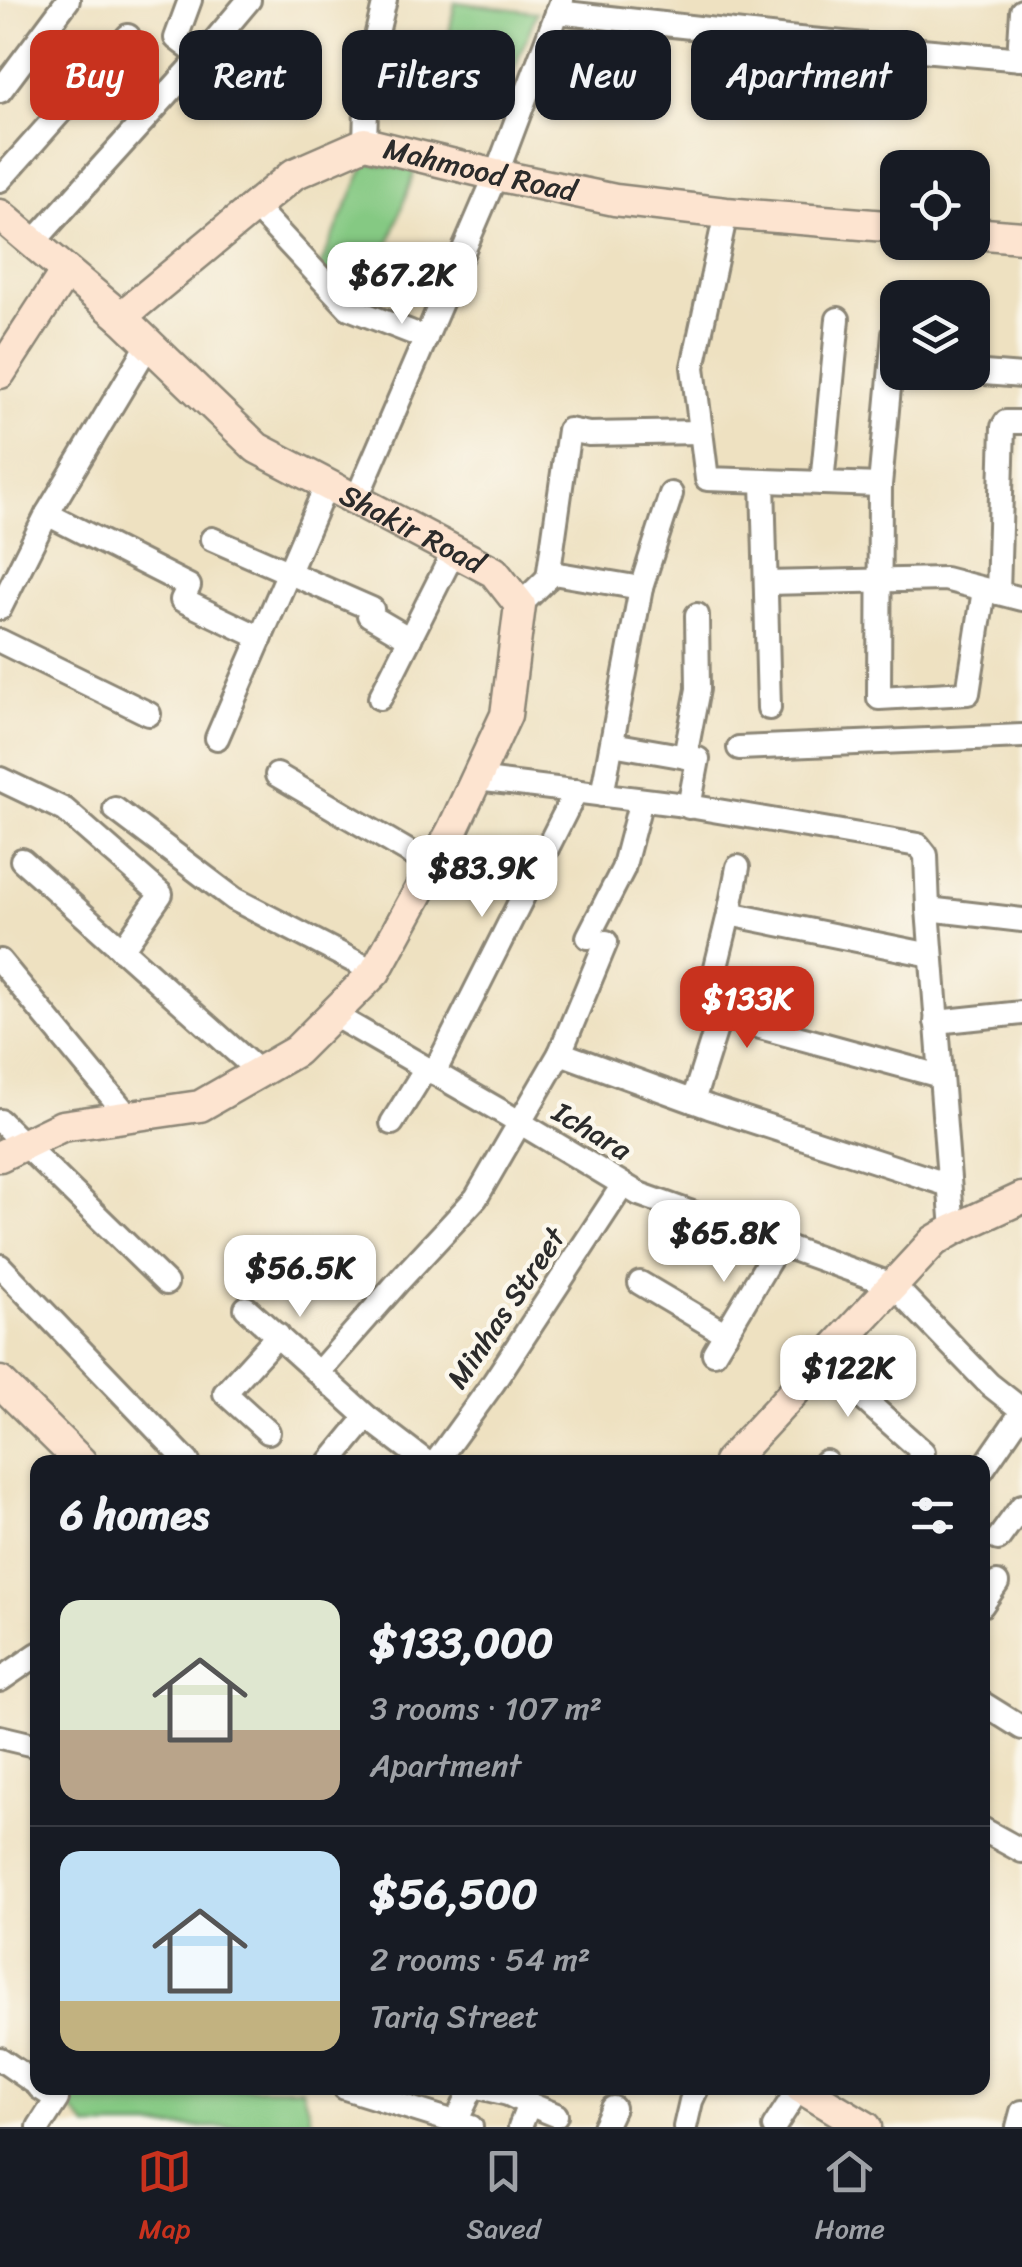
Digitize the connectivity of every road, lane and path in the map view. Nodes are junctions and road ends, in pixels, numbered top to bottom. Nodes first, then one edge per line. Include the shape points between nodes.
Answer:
1 (68, 0) edge
2 (190, 0) edge
3 (249, 0) edge
4 (385, 0) edge
5 (560, 6) edge
6 (1022, 11) edge
7 (224, 30) edge
8 (179, 40) edge
9 (1021, 59) edge
10 (179, 82) edge
11 (0, 91) edge
12 (53, 120) edge
13 (365, 143) junction
14 (496, 174) junction
15 (0, 180) edge
16 (256, 207) junction
17 (726, 213) junction
18 (0, 215) edge
19 (880, 225) edge
20 (990, 233) edge
21 (1022, 236) edge
22 (34, 243) junction
23 (66, 271) junction
24 (120, 317) junction
25 (838, 319) dead end
26 (426, 338) junction
27 (148, 345) junction
28 (990, 373) edge
29 (0, 374) edge
30 (1022, 376) edge
31 (889, 390) edge
32 (1022, 422) edge
33 (700, 432) junction
34 (763, 481) junction
35 (822, 483) junction
36 (327, 484) junction
37 (880, 486) junction
38 (671, 494) dead end
39 (356, 500) junction
40 (47, 514) junction
41 (1011, 520) edge
42 (212, 539) dead end
43 (454, 551) junction
44 (288, 573) junction
45 (548, 578) junction
46 (881, 579) junction
47 (766, 583) junction
48 (641, 588) junction
49 (991, 591) junction
50 (1022, 599) edge
51 (520, 605) junction
52 (0, 608) edge
53 (696, 615) dead end
54 (260, 638) junction
55 (410, 639) junction
56 (0, 641) edge
57 (380, 698) dead end
58 (769, 708) dead end
59 (149, 714) dead end
60 (1022, 736) edge
61 (217, 738) dead end
62 (612, 744) junction
63 (739, 748) dead end
64 (685, 757) junction
65 (277, 776) dead end
66 (0, 779) edge
67 (476, 779) junction
68 (576, 791) junction
69 (602, 795) junction
70 (641, 800) junction
71 (689, 806) junction
72 (115, 809) dead end
73 (22, 860) dead end
74 (433, 866) junction
75 (738, 867) dead end
76 (1022, 895) edge
77 (928, 909) junction
78 (730, 914) junction
79 (1019, 920) edge
80 (122, 950) junction
81 (931, 955) junction
82 (0, 961) edge
83 (375, 972) junction
84 (332, 1014) junction
85 (1022, 1014) edge
86 (720, 1016) junction
87 (936, 1022) junction
88 (560, 1053) junction
89 (430, 1070) junction
90 (260, 1072) junction
91 (940, 1076) junction
92 (693, 1101) junction
93 (128, 1116) junction
94 (0, 1121) edge
95 (392, 1123) dead end
96 (521, 1123) junction
97 (11, 1151) edge
98 (623, 1184) junction
99 (949, 1185) junction
100 (1022, 1198) edge
101 (952, 1230) junction
102 (779, 1244) junction
103 (0, 1266) edge
104 (640, 1282) dead end
105 (166, 1283) dead end
106 (893, 1285) junction
107 (246, 1308) dead end
108 (278, 1336) junction
109 (822, 1362) junction
110 (319, 1372) junction
111 (0, 1382) edge
112 (1022, 1411) edge
113 (366, 1417) junction
114 (268, 1432) dead end
115 (74, 1455) edge
116 (181, 1455) edge
117 (336, 1455) edge
118 (417, 1455) edge
119 (441, 1455) edge
120 (736, 1455) edge
121 (922, 1455) edge
122 (990, 1458) edge
123 (1022, 1506) edge
124 (998, 1539) dead end
125 (997, 1583) dead end
126 (990, 1593) edge
127 (30, 1659) edge
128 (0, 1680) edge
129 (1022, 1698) edge
130 (990, 1708) edge
131 (1015, 1723) edge
132 (0, 1736) edge
133 (30, 1744) edge
134 (990, 1833) edge
135 (1022, 1851) edge
136 (0, 2059) edge
137 (30, 2080) edge
138 (51, 2095) edge
139 (368, 2095) edge
140 (470, 2095) edge
141 (510, 2095) edge
142 (694, 2095) edge
143 (795, 2095) edge
144 (811, 2095) edge
145 (529, 2104) junction
146 (1022, 2112) edge
147 (556, 2115) dead end
148 (464, 2125) edge
149 (39, 2127) edge
150 (520, 2127) edge
151 (685, 2127) edge
152 (774, 2127) edge
153 (866, 2127) edge
154 (1018, 2127) edge

1 - 11 street
2 - 8 street
3 - 7 street
4 - 13 street via 367,74
5 - 9 street via 788,38
5 - 14 street
6 - 9 street
10 - 22 street
12 - 15 street
13 - 14 street, Mahmood Road
13 - 16 street, Mahmood Road via 294,174
14 - 17 street, Mahmood Road via 615,200
14 - 26 street
16 - 24 street, Mahmood Road
16 - 26 street via 349,308
17 - 19 street, Mahmood Road
17 - 33 street via 694,367
18 - 22 street, Shakir Road
20 - 21 street
22 - 23 street, Shakir Road
23 - 24 street, Shakir Road
23 - 29 street
24 - 27 street, Shakir Road
25 - 35 street
26 - 39 street
27 - 36 street, Shakir Road via 257,448
27 - 40 street
28 - 30 street
31 - 37 street
32 - 41 street via 1003,427
33 - 34 street via 707,479
33 - 45 street via 569,430
34 - 35 street
34 - 47 street
35 - 37 street
36 - 39 street, Shakir Road
36 - 44 street
37 - 46 street
38 - 48 street
39 - 43 street, Shakir Road
40 - 52 street
40 - 54 street via 189,586 182,600
41 - 49 street
42 - 44 street
43 - 51 street, Shakir Road via 494,572
43 - 55 street
44 - 54 street
44 - 55 street via 372,609 369,615
45 - 48 street via 553,572
45 - 51 street
46 - 47 street
46 - 49 street via 945,579
46 - 49 street via 879,698 968,693
47 - 58 street
48 - 62 street
49 - 50 street
51 - 67 street via 506,715
53 - 64 street via 698,688
54 - 61 street
55 - 57 street
56 - 59 street
60 - 63 street
62 - 64 street
62 - 69 street
64 - 71 street via 698,759
65 - 74 street
66 - 80 street via 65,810 161,894
67 - 68 street
67 - 74 street
68 - 69 street
68 - 89 street
69 - 70 street
70 - 71 street
70 - 88 street
71 - 77 street via 918,845 926,855
72 - 83 street via 234,899
73 - 80 street
74 - 83 street
75 - 78 street
76 - 79 street
77 - 79 street
77 - 81 street
78 - 81 street
78 - 86 street via 705,1012
80 - 90 street
81 - 87 street
82 - 93 street
83 - 84 street
84 - 89 street, Ichara
84 - 90 street via 296,1051
85 - 87 street
86 - 91 street
86 - 92 street
87 - 91 street
88 - 92 street
88 - 96 street
89 - 95 street
89 - 96 street, Ichara
90 - 93 street via 200,1106
91 - 99 street
92 - 99 street
93 - 97 street via 62,1126
94 - 97 street
96 - 98 street, Ichara
96 - 110 street via 476,1198
97 - 105 street
98 - 102 street, Ichara
98 - 119 street, Minhas Street
99 - 101 street
100 - 101 street
101 - 106 street
102 - 104 street via 720,1344
102 - 106 street, Ichara
103 - 116 street
106 - 109 street
106 - 112 street
107 - 108 street
108 - 110 street
108 - 114 street via 225,1393
109 - 120 street
109 - 121 street
110 - 113 street
111 - 115 street
112 - 122 street
113 - 117 street
113 - 118 street
123 - 124 street
125 - 126 street
127 - 128 street
129 - 131 street
130 - 131 street
132 - 133 street
134 - 135 street
136 - 137 street
138 - 149 street via 57,2099
139 - 148 street
140 - 148 street
141 - 145 street
142 - 151 street
143 - 152 street
144 - 153 street
145 - 147 street
145 - 150 street
146 - 154 street

